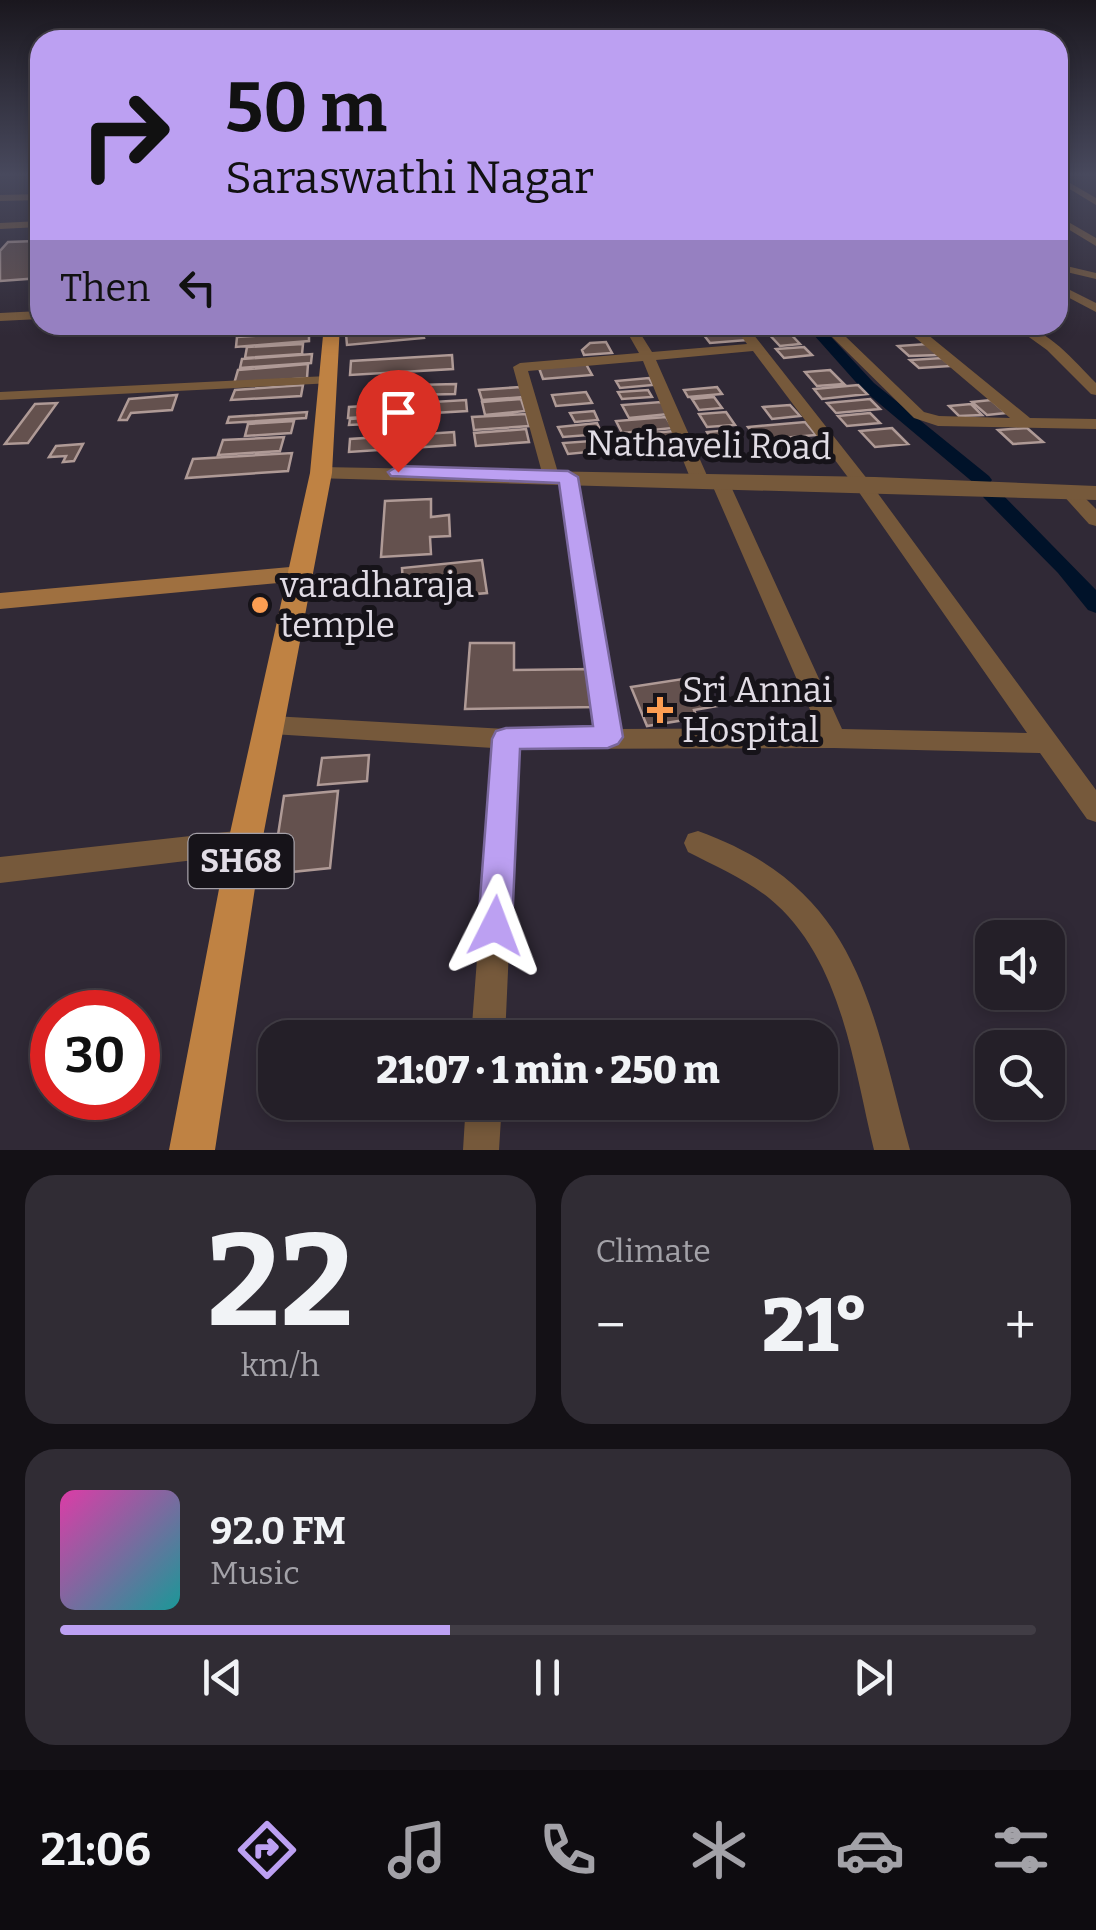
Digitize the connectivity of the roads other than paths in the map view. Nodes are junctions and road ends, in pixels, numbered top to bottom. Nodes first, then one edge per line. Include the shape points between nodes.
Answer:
1 (1068, 229) edge
2 (1096, 243) edge
3 (1068, 269) edge
4 (1096, 276) edge
5 (1068, 293) edge
6 (1096, 308) edge
7 (30, 315) edge
8 (0, 318) edge
9 (331, 335) edge
10 (635, 335) edge
11 (748, 335) edge
12 (839, 335) edge
13 (917, 335) edge
14 (1033, 335) edge
15 (758, 347) junction
16 (647, 355) junction
17 (328, 380) junction
18 (1096, 391) edge
19 (0, 396) edge
20 (1024, 422) junction
21 (1096, 424) edge
22 (321, 473) junction
23 (559, 477) junction
24 (710, 480) junction
25 (862, 484) junction
26 (1070, 493) junction
27 (1096, 494) edge
28 (1096, 520) edge
29 (302, 574) junction
30 (0, 601) edge
31 (272, 724) junction
32 (608, 737) junction
33 (834, 738) junction
34 (506, 739) junction
35 (1048, 743) junction
36 (1096, 812) edge
37 (245, 842) junction
38 (698, 843) dead end
39 (0, 870) edge
40 (489, 1020) edge
41 (483, 1120) edge
42 (192, 1150) edge
43 (481, 1150) edge
44 (892, 1150) edge

1 - 2 street
3 - 4 street
5 - 6 street
7 - 8 street
9 - 17 main road, SH68
10 - 16 street
11 - 15 street
12 - 20 street via 927,418
13 - 20 street
14 - 18 street
15 - 16 street
15 - 25 street
16 - 23 street via 520,367
16 - 24 street
17 - 19 street
17 - 22 main road, SH68
20 - 21 street
22 - 23 street, Nathaveli Road
22 - 29 main road, SH68
23 - 24 street, Nathaveli Road
23 - 32 street
24 - 25 street, Nathaveli Road
24 - 33 street
25 - 26 street, Nathaveli Road
25 - 35 street
26 - 27 street, Nathaveli Road
26 - 28 street
29 - 30 main road
29 - 31 main road, SH68
31 - 34 street
31 - 37 main road, SH68
32 - 33 street
32 - 34 street
33 - 35 street
34 - 40 street
35 - 36 street
37 - 39 street
37 - 42 main road, SH68
38 - 44 street via 780,889 828,944 844,975
41 - 43 street

